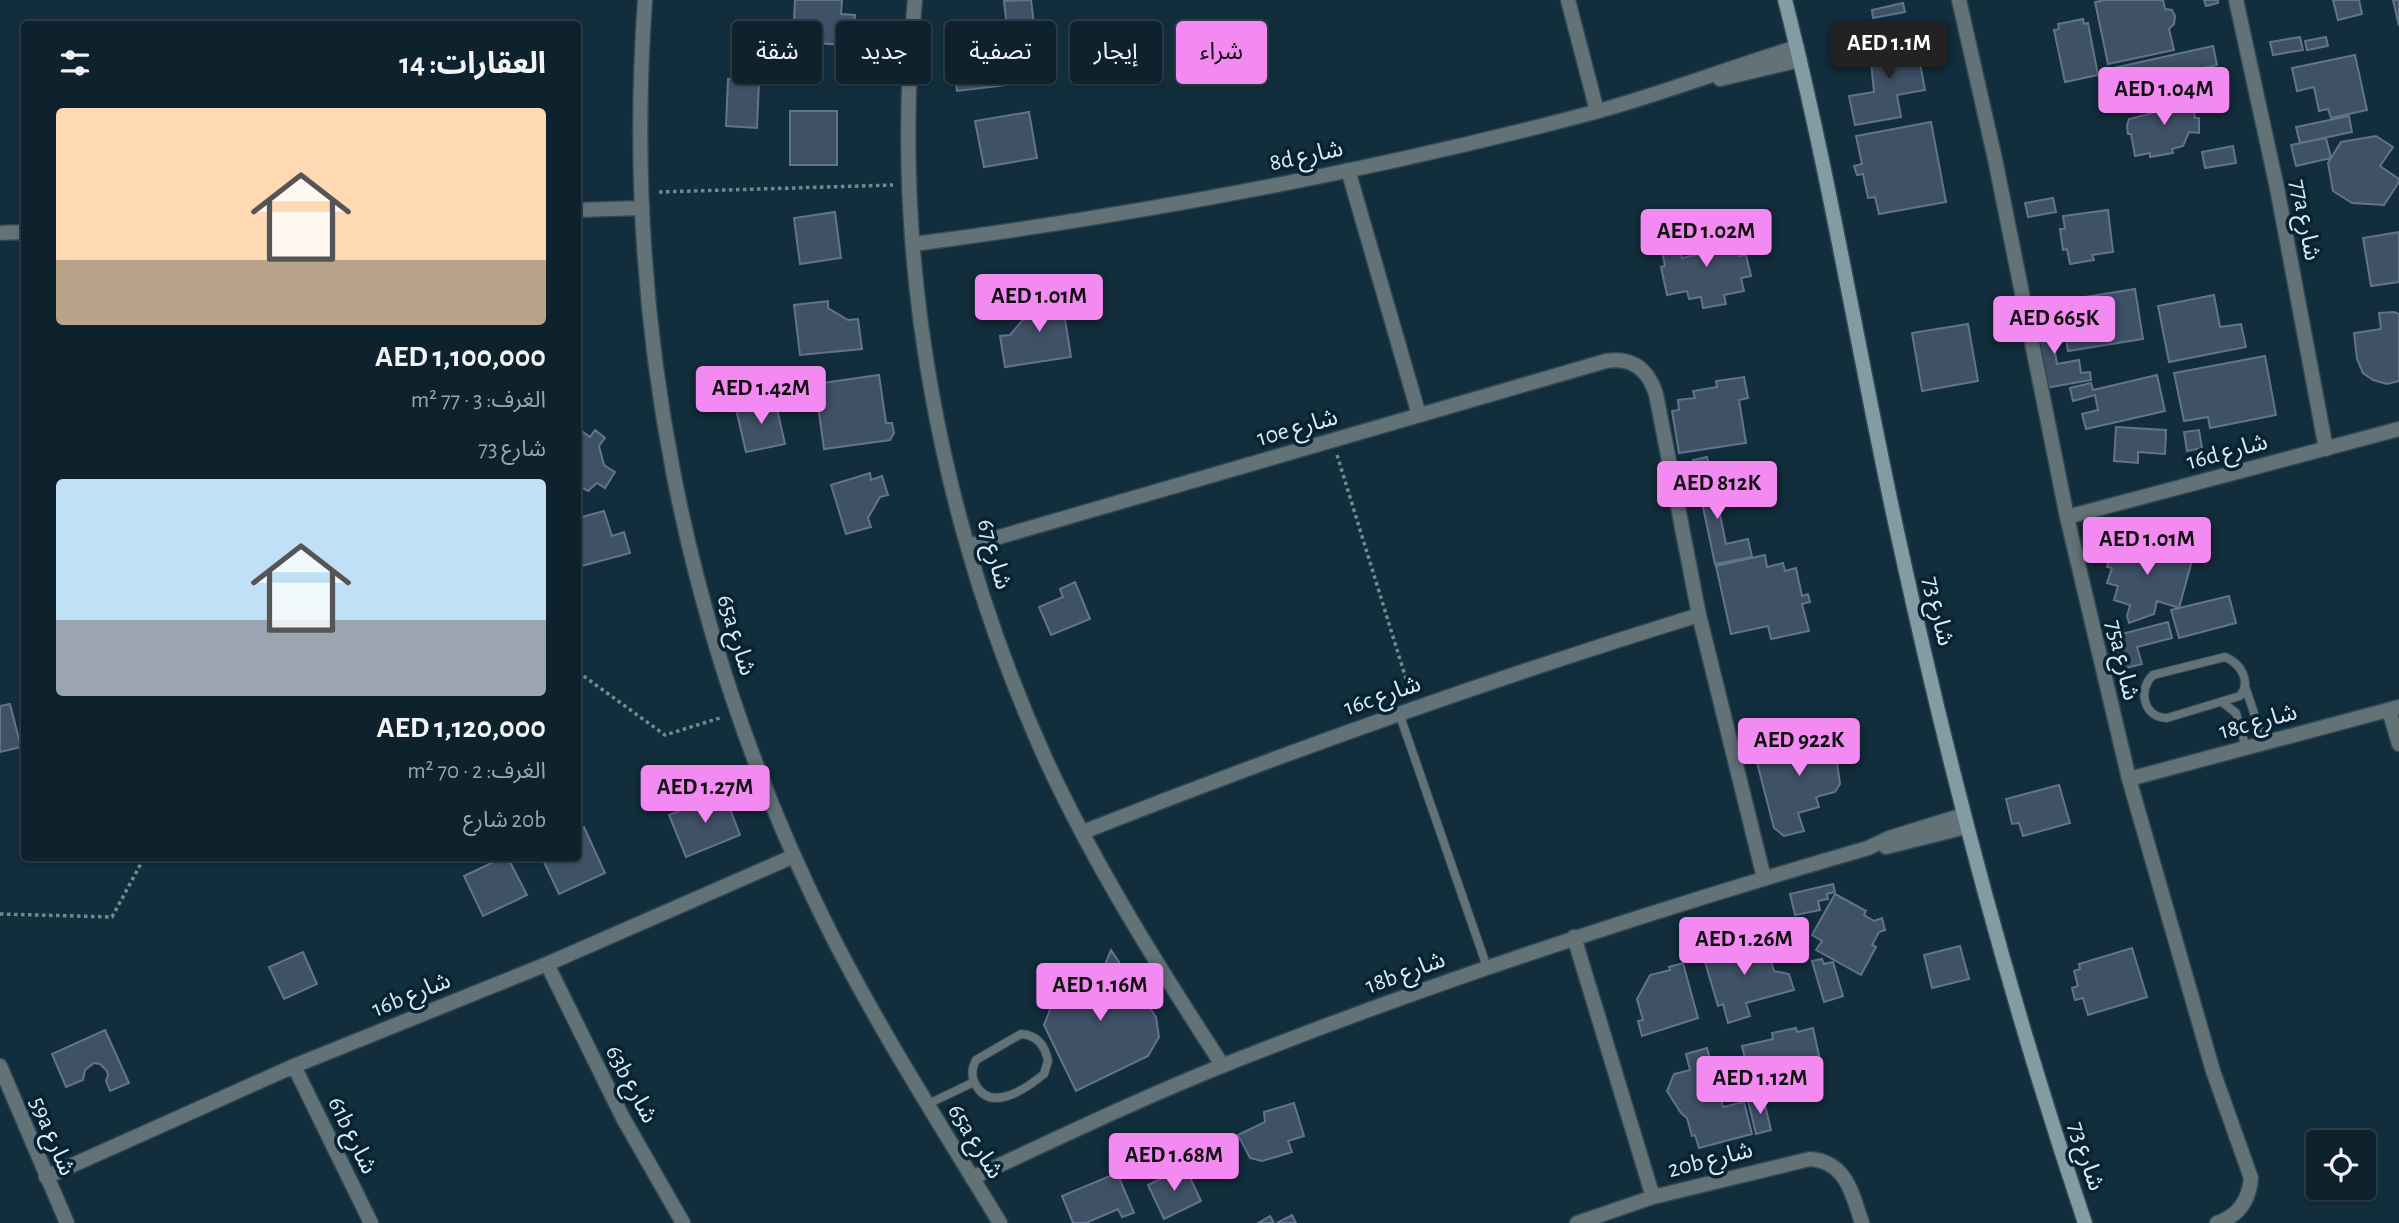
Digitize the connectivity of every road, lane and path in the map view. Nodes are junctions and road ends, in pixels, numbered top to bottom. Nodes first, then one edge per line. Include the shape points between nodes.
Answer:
1 (645, 0) edge
2 (915, 0) edge
3 (1567, 0) edge
4 (1785, 0) edge
5 (1959, 0) edge
6 (2236, 0) edge
7 (1798, 53) junction
8 (1597, 111) junction
9 (1348, 170) junction
10 (909, 184) junction
11 (640, 192) junction
12 (640, 208) junction
13 (581, 210) edge
14 (21, 232) edge
15 (0, 233) edge
16 (914, 244) junction
17 (1419, 415) junction
18 (2399, 429) edge
19 (1332, 441) junction
20 (2326, 449) junction
21 (2067, 517) junction
22 (968, 546) junction
23 (1699, 615) junction
24 (581, 674) edge
25 (2245, 686) junction
26 (2222, 702) junction
27 (1415, 707) junction
28 (2394, 708) edge
29 (738, 712) junction
30 (1399, 713) junction
31 (2264, 743) junction
32 (2399, 744) edge
33 (2246, 748) junction
34 (2129, 779) junction
35 (1965, 821) junction
36 (1083, 832) junction
37 (794, 856) junction
38 (142, 861) edge
39 (1764, 878) junction
40 (0, 914) edge
41 (1574, 937) junction
42 (547, 964) junction
43 (1487, 967) junction
44 (0, 1066) edge
45 (294, 1066) junction
46 (1223, 1066) junction
47 (974, 1082) junction
48 (926, 1105) junction
49 (46, 1177) junction
50 (972, 1178) junction
51 (1653, 1197) junction
52 (66, 1223) edge
53 (371, 1223) edge
54 (683, 1223) edge
55 (1000, 1223) edge
56 (1577, 1223) edge
57 (1862, 1223) edge
58 (2085, 1223) edge
59 (2217, 1223) edge

1 - 11 street, 65a شارع
2 - 10 street, شارع 67
3 - 8 street
4 - 7 street, شارع 73
5 - 21 street, 75a شارع
6 - 20 street, 77a شارع via 2280,201
7 - 8 street, 8d شارع via 1724,79 1701,80
7 - 35 street, شارع 73 via 1900,547
8 - 9 street, 8d شارع
9 - 16 street, 8d شارع via 1134,212
9 - 17 street
10 - 11 path
10 - 16 street, شارع 67
11 - 12 street, 65a شارع
12 - 13 street
12 - 29 street, 65a شارع via 653,353 667,443 701,595
14 - 15 street
16 - 22 street, شارع 67 via 932,397
17 - 19 street, 10e شارع
17 - 23 street, 10e شارع via 1606,361 1638,366 1656,394
18 - 20 street, 16d شارع
19 - 22 street, 10e شارع
19 - 27 path
20 - 21 street, 16d شارع
21 - 34 street, 75a شارع
22 - 36 street, شارع 67 via 1017,693
23 - 27 street, 16c شارع
23 - 39 street
24 - 29 path via 665,735
25 - 26 lane via 2240,696
25 - 26 lane via 2239,666 2225,657 2160,672 2144,687 2149,710 2160,718
25 - 31 lane
26 - 33 lane via 2235,713
27 - 30 street, 16c شارع
28 - 31 street, 18c شارع
28 - 32 street
29 - 37 street, 65a شارع
30 - 36 street, 16c شارع
30 - 43 lane
31 - 33 street, 18c شارع
33 - 34 street, 18c شارع
34 - 59 street, 75a شارع via 2213,1071 2250,1178 2244,1204 2235,1215
35 - 39 street, 18b شارع via 1891,846 1868,848
35 - 58 street, شارع 73
36 - 46 street, شارع 67
37 - 42 street, 16b شارع
37 - 48 street, 65a شارع via 859,988
38 - 40 path via 112,917
39 - 41 street, 18b شارع
41 - 43 street, 18b شارع
41 - 51 street
42 - 45 street, 16b شارع
42 - 54 street, 63b شارع via 623,1118
43 - 46 street, 18b شارع
44 - 49 street, 59a شارع
45 - 49 street, 16b شارع
45 - 53 street, 61b شارع
46 - 50 street, 18b شارع
47 - 47 lane via 985,1096 1004,1098 1044,1074 1047,1054 1037,1038 1013,1037 975,1060
47 - 48 lane
48 - 50 street, 65a شارع
49 - 52 street, 59a شارع
50 - 55 street, 65a شارع
51 - 56 street, 20b شارع
51 - 57 street, 20b شارع via 1800,1160 1821,1160 1845,1177

